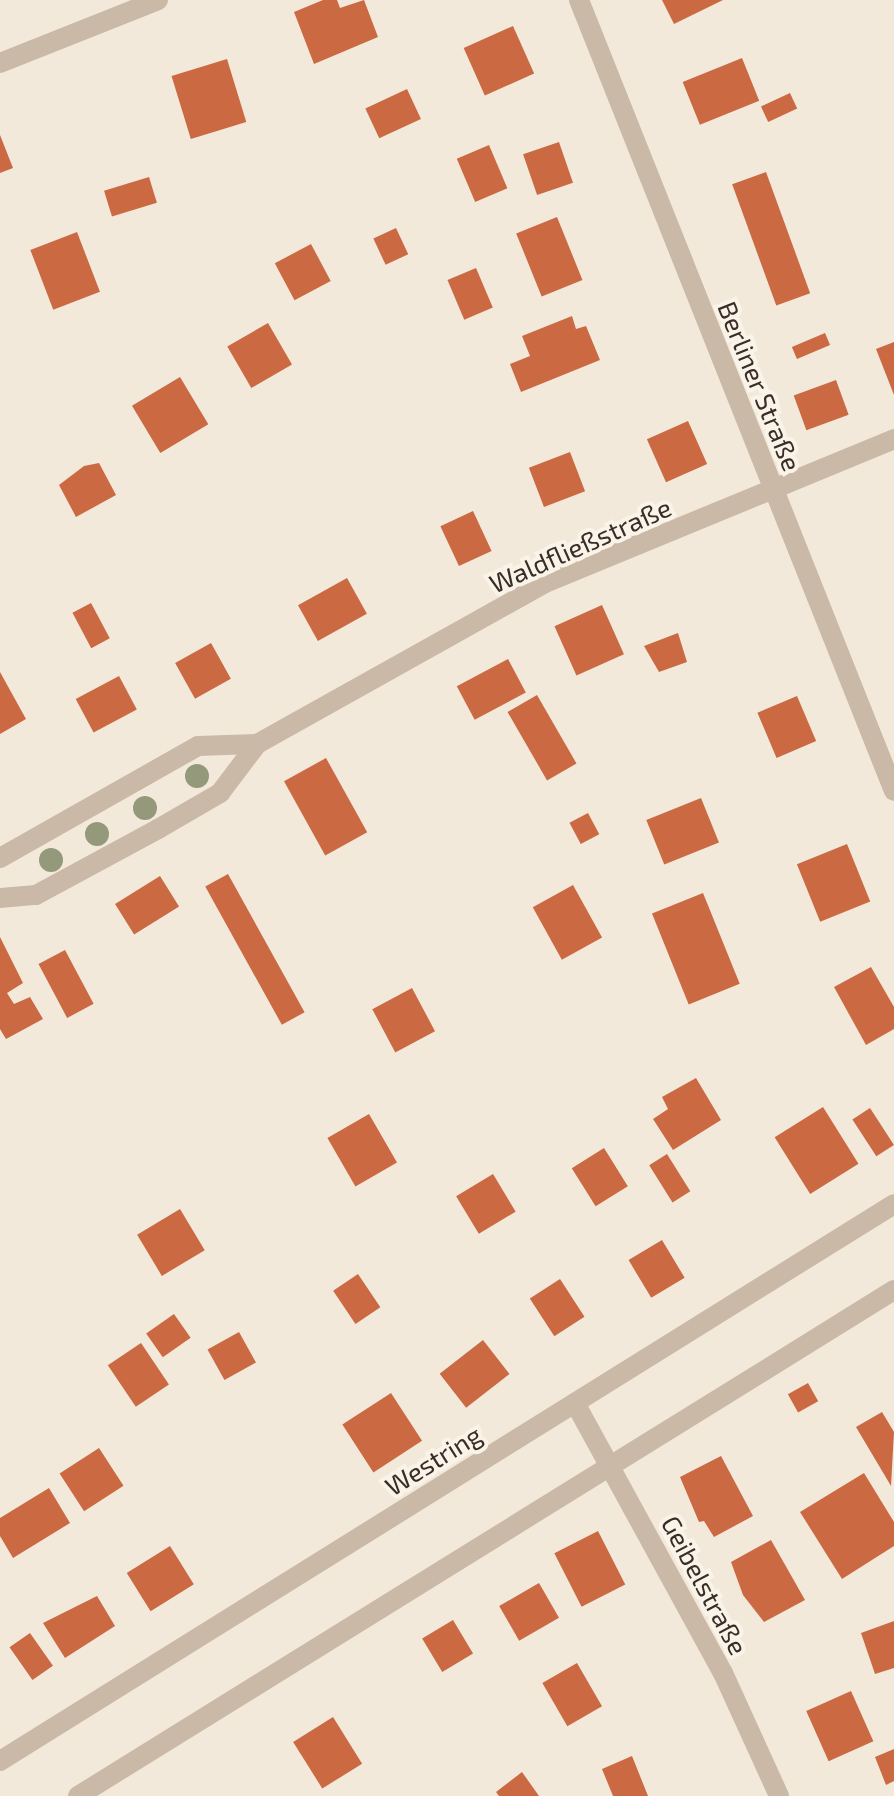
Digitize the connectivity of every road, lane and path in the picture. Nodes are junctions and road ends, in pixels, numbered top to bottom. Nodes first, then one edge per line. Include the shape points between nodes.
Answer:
1 (158, 0) edge
2 (579, 0) edge
3 (0, 63) edge
4 (894, 439) edge
5 (772, 489) junction
6 (257, 744) junction
7 (894, 791) edge
8 (0, 858) edge
9 (0, 898) edge
10 (894, 1204) edge
11 (894, 1290) edge
12 (575, 1403) junction
13 (611, 1466) junction
14 (0, 1761) edge
15 (78, 1796) edge
16 (779, 1796) edge

1 - 3 street
2 - 5 street, Berliner Straße
4 - 5 street, Waldfließstraße
5 - 6 street, Waldfließstraße via 545,583
5 - 7 street, Berliner Straße
6 - 8 street, Waldfließstraße via 198,746
6 - 9 street, Waldfließstraße via 220,793 36,895
10 - 12 street, Westring
11 - 13 street
12 - 13 street, Geibelstraße
12 - 14 street, Westring
13 - 15 street
13 - 16 street, Geibelstraße via 723,1673

